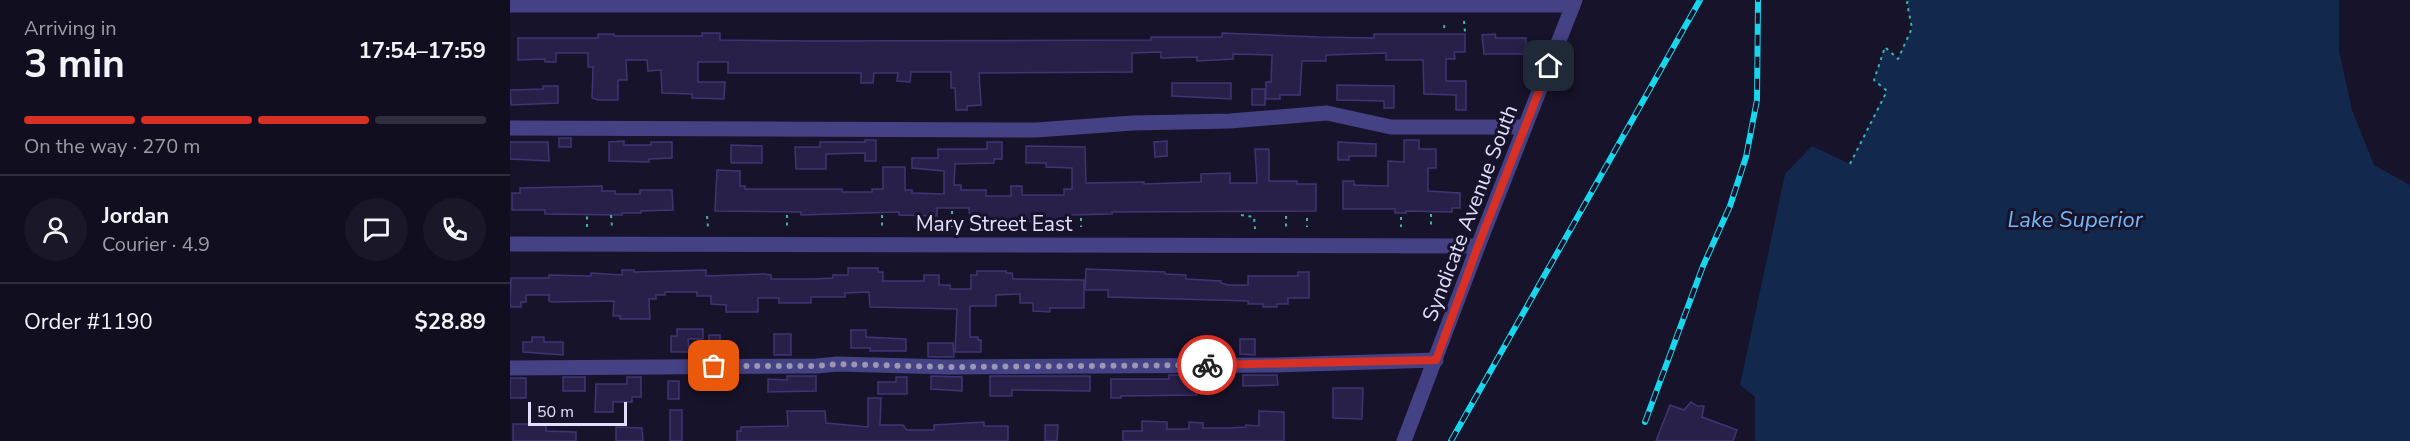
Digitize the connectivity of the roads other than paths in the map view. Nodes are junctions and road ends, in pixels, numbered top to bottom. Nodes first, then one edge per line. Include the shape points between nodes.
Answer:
1 (1574, 3) edge
2 (510, 5) edge
3 (1525, 127) junction
4 (510, 128) edge
5 (510, 244) edge
6 (1478, 246) junction
7 (1436, 360) junction
8 (510, 368) edge
9 (1404, 441) edge

1 - 2 street
1 - 3 street, Syndicate Avenue South
3 - 4 street via 1391,127 1327,112 1036,130
3 - 6 street, Syndicate Avenue South
5 - 6 street, Mary Street East
6 - 7 street, Syndicate Avenue South
7 - 8 street via 1263,365
7 - 9 street, Syndicate Avenue South

